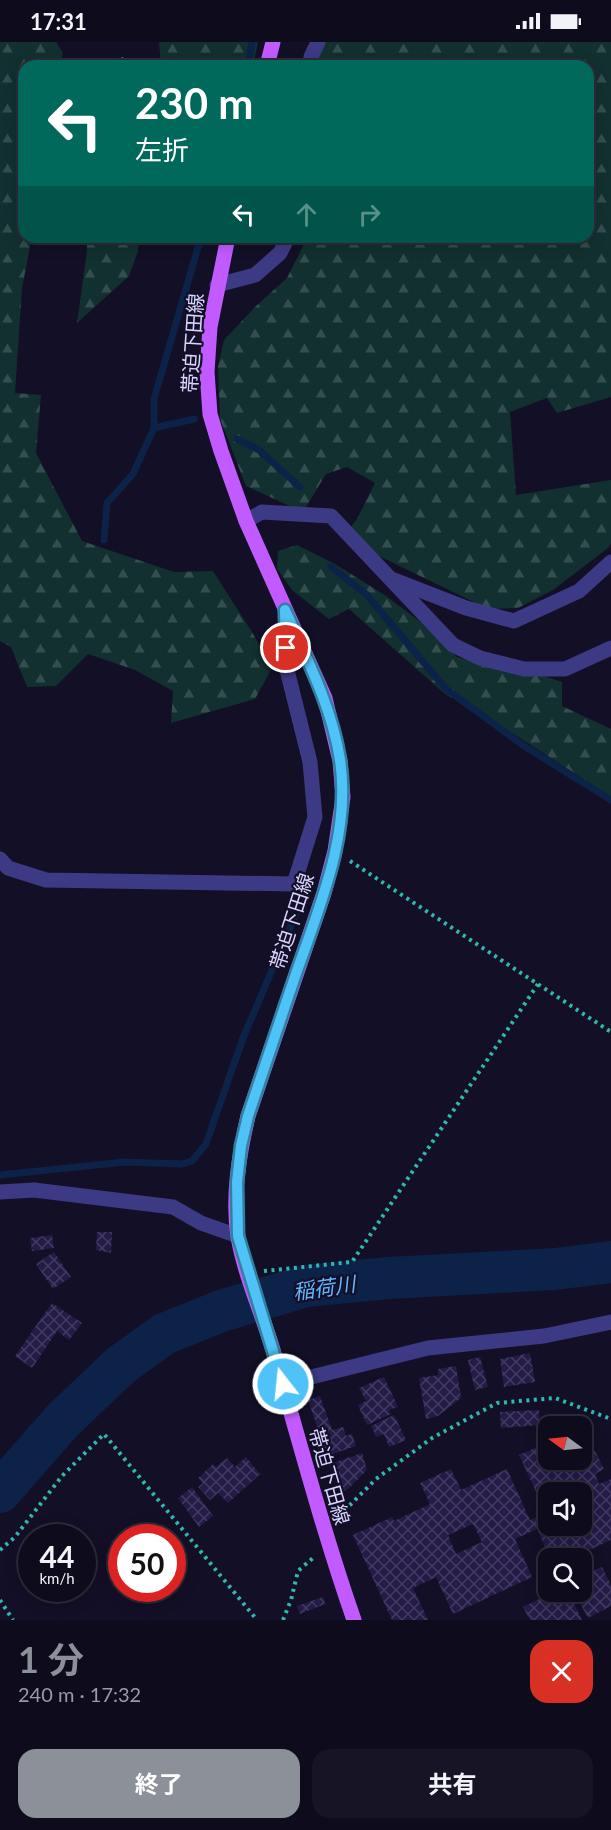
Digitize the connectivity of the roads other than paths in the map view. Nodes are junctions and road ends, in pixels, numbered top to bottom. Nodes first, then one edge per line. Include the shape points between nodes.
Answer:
1 (273, 42) edge
2 (318, 42) edge
3 (268, 60) edge
4 (311, 60) edge
5 (227, 243) edge
6 (285, 243) edge
7 (217, 285) junction
8 (246, 521) junction
9 (611, 562) edge
10 (389, 577) junction
11 (285, 610) junction
12 (611, 648) edge
13 (0, 859) edge
14 (0, 1192) edge
15 (238, 1236) junction
16 (611, 1322) edge
17 (283, 1384) junction
18 (354, 1620) edge

1 - 3 main road
2 - 4 street
5 - 7 main road, 帯迫下田線
6 - 7 street via 280,253 255,275
7 - 8 main road, 帯迫下田線 via 207,372 210,414
8 - 10 street via 262,512 331,516
8 - 11 main road, 帯迫下田線
9 - 10 street via 579,591 514,621 466,608
10 - 12 street via 453,645 480,658 524,669 565,669
11 - 13 street via 286,666 310,762 315,817 294,884 46,880 8,868
11 - 15 main road, 帯迫下田線 via 325,698 340,761 343,797 324,893 248,1116 237,1182
14 - 15 street via 34,1190 173,1207 201,1223
15 - 17 main road, 帯迫下田線
16 - 17 street via 544,1336 428,1348
17 - 18 main road, 帯迫下田線 via 326,1538

